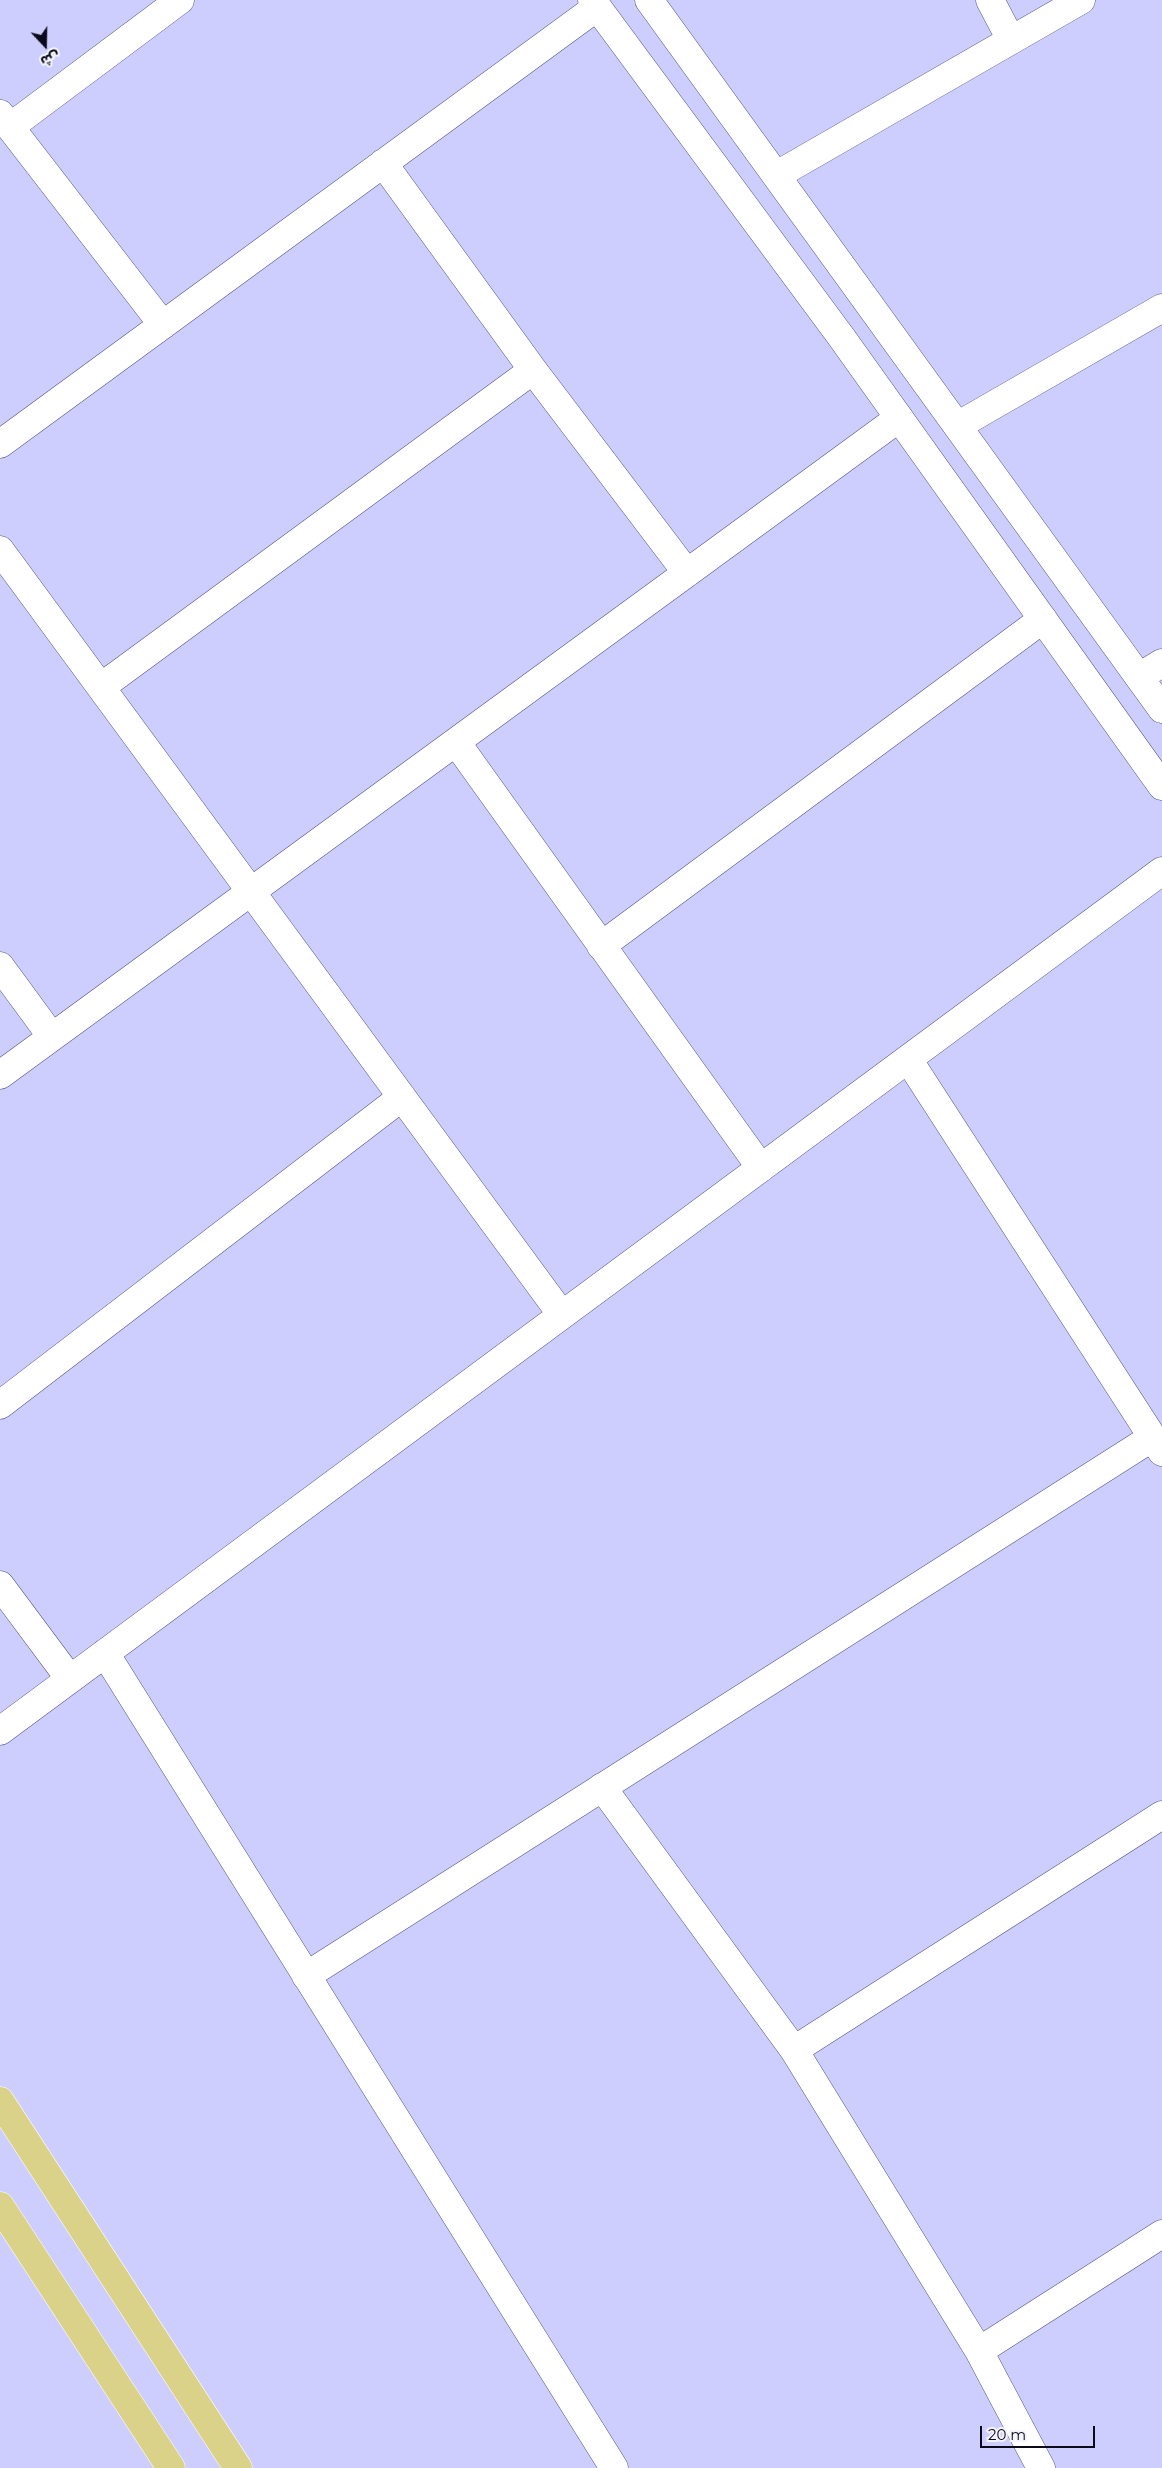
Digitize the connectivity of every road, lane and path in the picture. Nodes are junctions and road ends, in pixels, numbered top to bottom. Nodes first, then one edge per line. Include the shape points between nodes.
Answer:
1 (180, 0) edge
2 (649, 0) edge
3 (990, 0) edge
4 (1081, 0) edge
5 (595, 3) edge
6 (1011, 40) junction
7 (5, 120) edge
8 (383, 163) junction
9 (777, 175) junction
10 (1162, 308) edge
11 (163, 326) junction
12 (533, 370) junction
13 (900, 418) junction
14 (959, 425) junction
15 (0, 444) edge
16 (0, 550) edge
17 (687, 573) junction
18 (1043, 619) junction
19 (1162, 663) edge
20 (1139, 677) junction
21 (101, 687) junction
22 (1162, 708) edge
23 (456, 742) junction
24 (1162, 786) edge
25 (1162, 871) edge
26 (251, 891) junction
27 (601, 946) junction
28 (0, 966) edge
29 (52, 1037) junction
30 (908, 1059) junction
31 (0, 1074) edge
32 (402, 1097) junction
33 (761, 1168) junction
34 (562, 1315) junction
35 (0, 1405) edge
36 (1157, 1444) edge
37 (0, 1585) edge
38 (105, 1653) junction
39 (70, 1679) junction
40 (0, 1731) edge
41 (602, 1787) junction
42 (1162, 1814) edge
43 (306, 1976) junction
44 (794, 2050) junction
45 (0, 2101) edge
46 (0, 2206) edge
47 (1162, 2234) edge
48 (979, 2351) junction
49 (171, 2468) edge
50 (238, 2468) edge
51 (614, 2468) edge
52 (1041, 2468) edge

1 - 7 street
2 - 9 street
3 - 6 street
4 - 6 street
5 - 8 street
5 - 13 street
6 - 9 street
7 - 11 street
8 - 11 street
8 - 12 street
9 - 14 street
10 - 14 street
11 - 15 street
12 - 17 street
12 - 21 street
13 - 17 street
13 - 18 street
14 - 20 street
16 - 21 street
17 - 23 street
18 - 24 street
18 - 27 street
19 - 20 street
20 - 22 street
21 - 26 street
23 - 26 street
23 - 27 street
25 - 30 street
26 - 29 street
26 - 32 street
27 - 33 street
28 - 29 street
29 - 31 street
30 - 33 street
30 - 36 street
32 - 34 street
32 - 35 street
33 - 34 street
34 - 38 street
36 - 41 street
37 - 39 street
38 - 39 street
38 - 43 street
39 - 40 street
41 - 43 street
41 - 44 street
42 - 44 street
43 - 51 street
44 - 48 street
45 - 50 main road
46 - 49 main road
47 - 48 street
48 - 52 street

